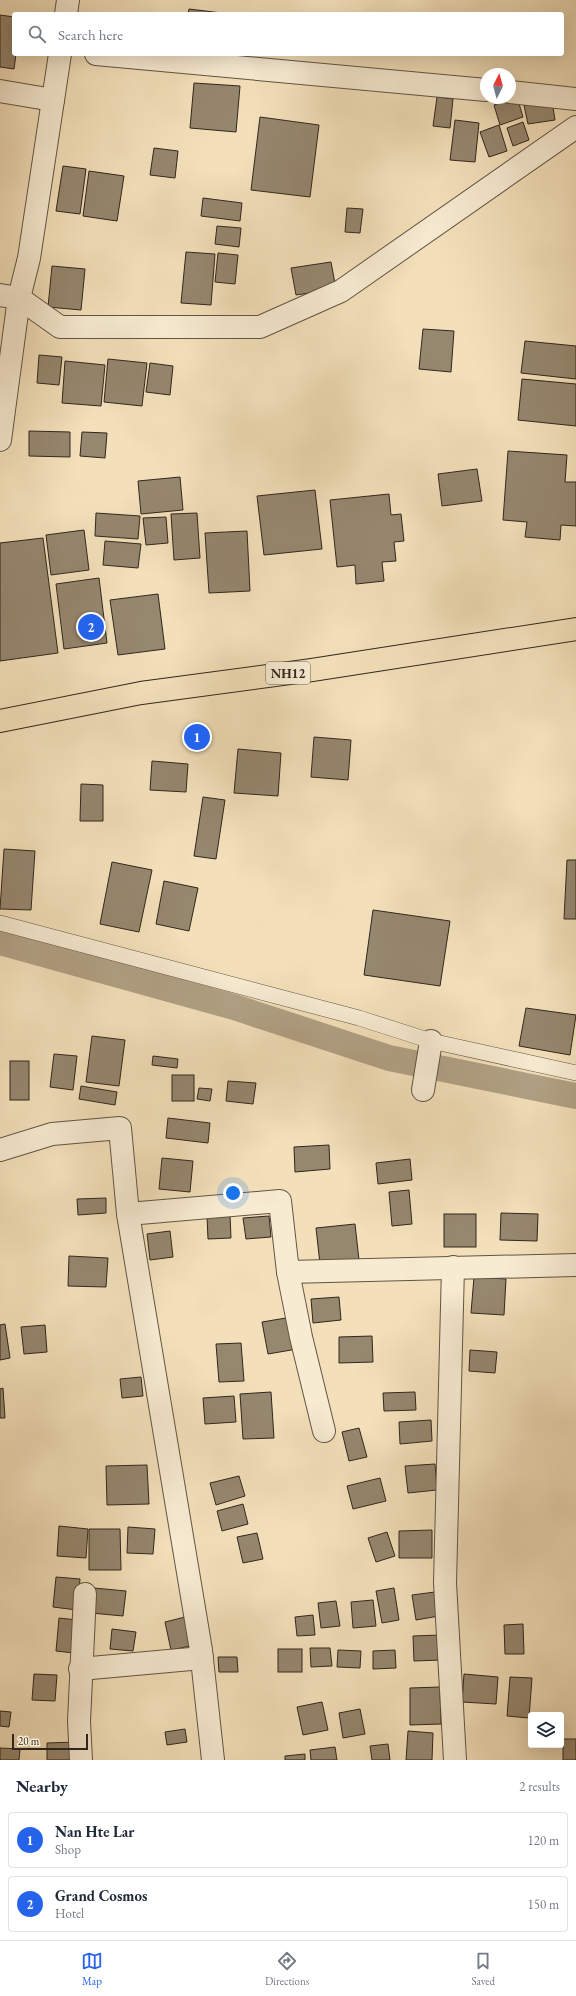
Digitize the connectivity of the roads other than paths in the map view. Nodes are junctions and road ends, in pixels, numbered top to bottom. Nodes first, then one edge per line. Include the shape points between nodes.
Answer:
1 (68, 0) edge
2 (66, 12) edge
3 (60, 56) edge
4 (118, 56) edge
5 (480, 89) edge
6 (0, 91) edge
7 (516, 93) edge
8 (576, 99) edge
9 (53, 100) junction
10 (576, 127) edge
11 (10, 297) edge
12 (0, 440) edge
13 (576, 629) edge
14 (0, 721) edge
15 (0, 923) edge
16 (430, 1041) junction
17 (576, 1073) edge
18 (422, 1090) dead end
19 (0, 1150) edge
20 (128, 1214) junction
21 (576, 1265) edge
22 (453, 1267) junction
23 (288, 1272) junction
24 (324, 1431) dead end
25 (85, 1594) dead end
26 (202, 1658) junction
27 (80, 1669) junction
28 (81, 1760) edge
29 (213, 1760) edge
30 (455, 1760) edge

1 - 2 street
3 - 9 street
4 - 5 street
6 - 9 street
7 - 8 street
9 - 11 street via 28,258
10 - 11 street via 341,291 260,327 60,327
11 - 12 street
13 - 14 highway, NH12 via 312,670 141,693
15 - 16 lane via 359,1018
16 - 17 lane
16 - 18 street
19 - 20 street via 52,1134 120,1128
20 - 23 street via 280,1201
20 - 26 street
21 - 22 street
22 - 23 street
22 - 30 street via 445,1584
23 - 24 street via 300,1337
25 - 27 street
26 - 27 street
26 - 29 street
27 - 28 street

